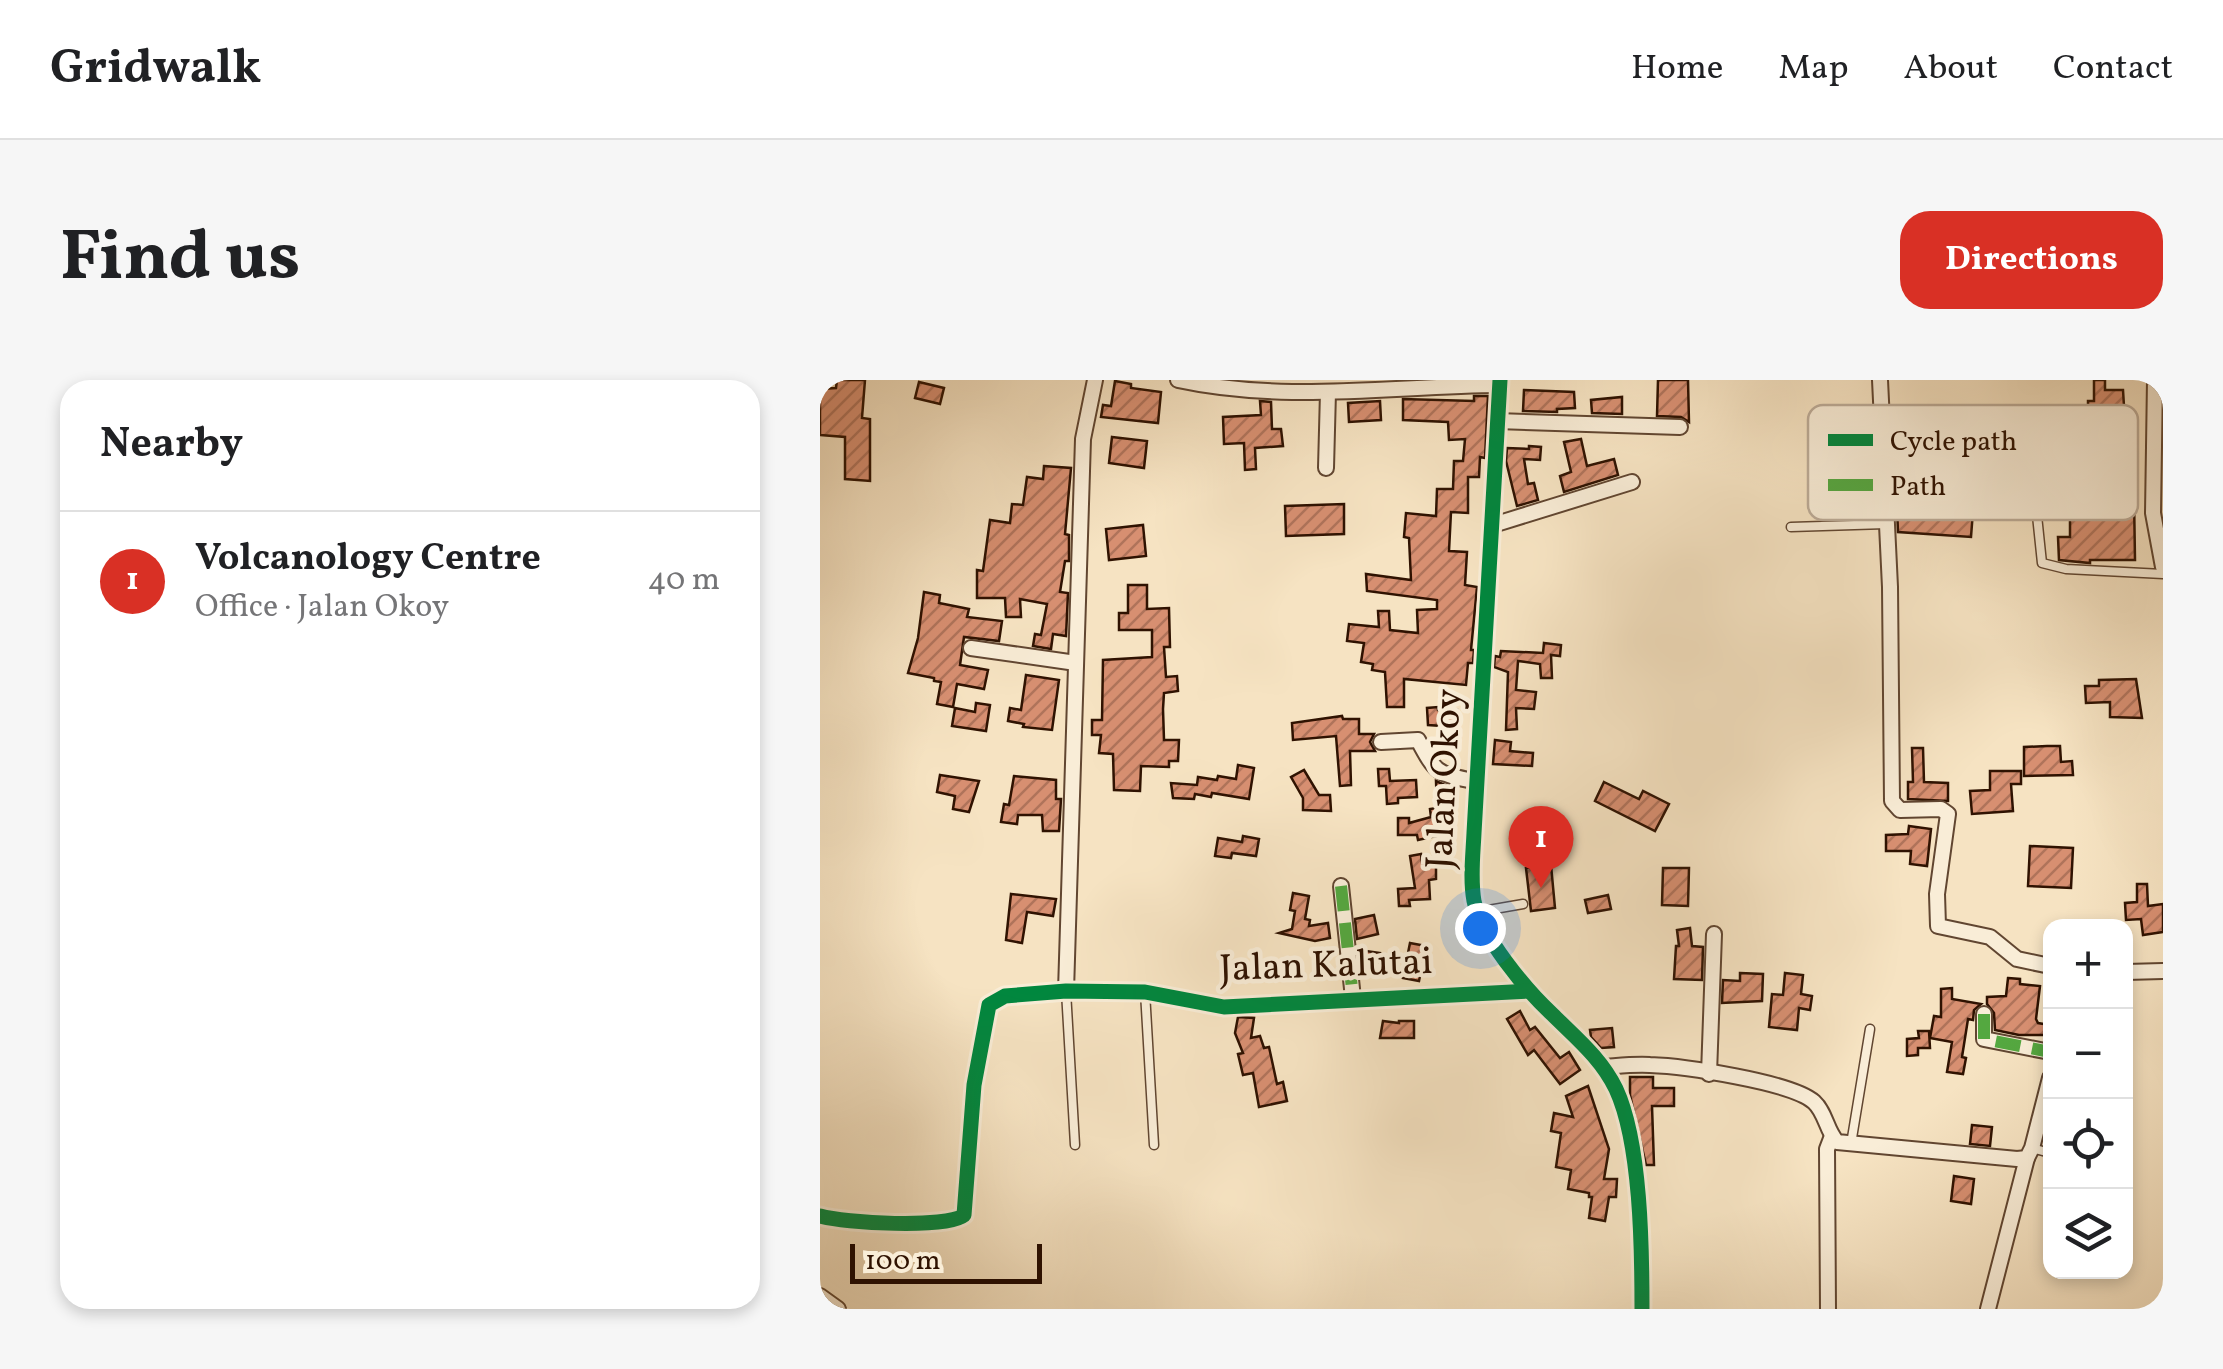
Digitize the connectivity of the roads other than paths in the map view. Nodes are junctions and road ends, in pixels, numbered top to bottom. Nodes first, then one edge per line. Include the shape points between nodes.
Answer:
1 (1095, 380) edge
2 (1178, 380) edge
3 (1880, 380) edge
4 (2155, 380) edge
5 (1499, 382) edge
6 (1328, 392) junction
7 (1881, 405) edge
8 (1498, 420) junction
9 (1680, 427) dead end
10 (1326, 468) dead end
11 (1632, 482) dead end
12 (2160, 483) edge
13 (1886, 520) edge
14 (2037, 520) edge
15 (1886, 524) junction
16 (1493, 525) junction
17 (1790, 527) dead end
18 (2163, 564) edge
19 (971, 648) dead end
20 (1076, 663) junction
21 (1381, 742) dead end
22 (1477, 782) junction
23 (1342, 886) dead end
24 (1523, 904) dead end
25 (1477, 912) junction
26 (1714, 934) dead end
27 (2043, 965) edge
28 (2163, 971) edge
29 (2133, 972) edge
30 (1066, 991) junction
31 (1529, 991) junction
32 (1145, 992) junction
33 (1353, 998) junction
34 (1984, 1014) dead end
35 (1870, 1029) dead end
36 (2043, 1051) edge
37 (1603, 1067) junction
38 (1709, 1074) junction
39 (2044, 1099) edge
40 (1832, 1136) junction
41 (1851, 1144) junction
42 (1076, 1145) dead end
43 (1154, 1145) dead end
44 (2029, 1153) junction
45 (2043, 1153) edge
46 (820, 1216) edge
47 (820, 1296) edge
48 (838, 1309) edge
49 (1642, 1309) edge
50 (1828, 1309) edge
51 (1988, 1309) edge

1 - 20 street via 1083,439
2 - 6 street via 1252,392
3 - 7 street
4 - 12 street
5 - 6 street
5 - 8 street, Jalan Okoy
6 - 10 street
8 - 9 street
8 - 16 street, Jalan Okoy
11 - 16 street
12 - 18 street via 2154,513
13 - 15 street
14 - 18 lane via 2044,565
15 - 17 lane
15 - 27 street via 1892,801 1900,810 1948,814 1938,926 1990,937 2017,959
16 - 22 street, Jalan Okoy
19 - 20 street
20 - 30 street
21 - 22 street via 1418,740 1438,772
22 - 25 street, Jalan Okoy
23 - 33 street
24 - 25 lane
25 - 31 street, Jalan Okoy
26 - 38 street
28 - 29 street
30 - 32 street, Jalan Kalutai
30 - 42 lane
30 - 46 street, Jalan Kalutai via 1004,996 989,1006 974,1086 964,1215 955,1222
31 - 33 street, Jalan Kalutai
31 - 37 street, Jalan Okoy
32 - 33 street, Jalan Kalutai via 1224,1006
32 - 43 lane
34 - 36 street via 1984,1039
35 - 41 lane
37 - 38 street via 1650,1065
37 - 49 street, Jalan Okoy via 1627,1121
38 - 40 street via 1803,1094 1822,1112
39 - 44 street
40 - 41 street
40 - 50 street via 1826,1149
41 - 44 street
44 - 45 lane
44 - 51 street
47 - 48 street

